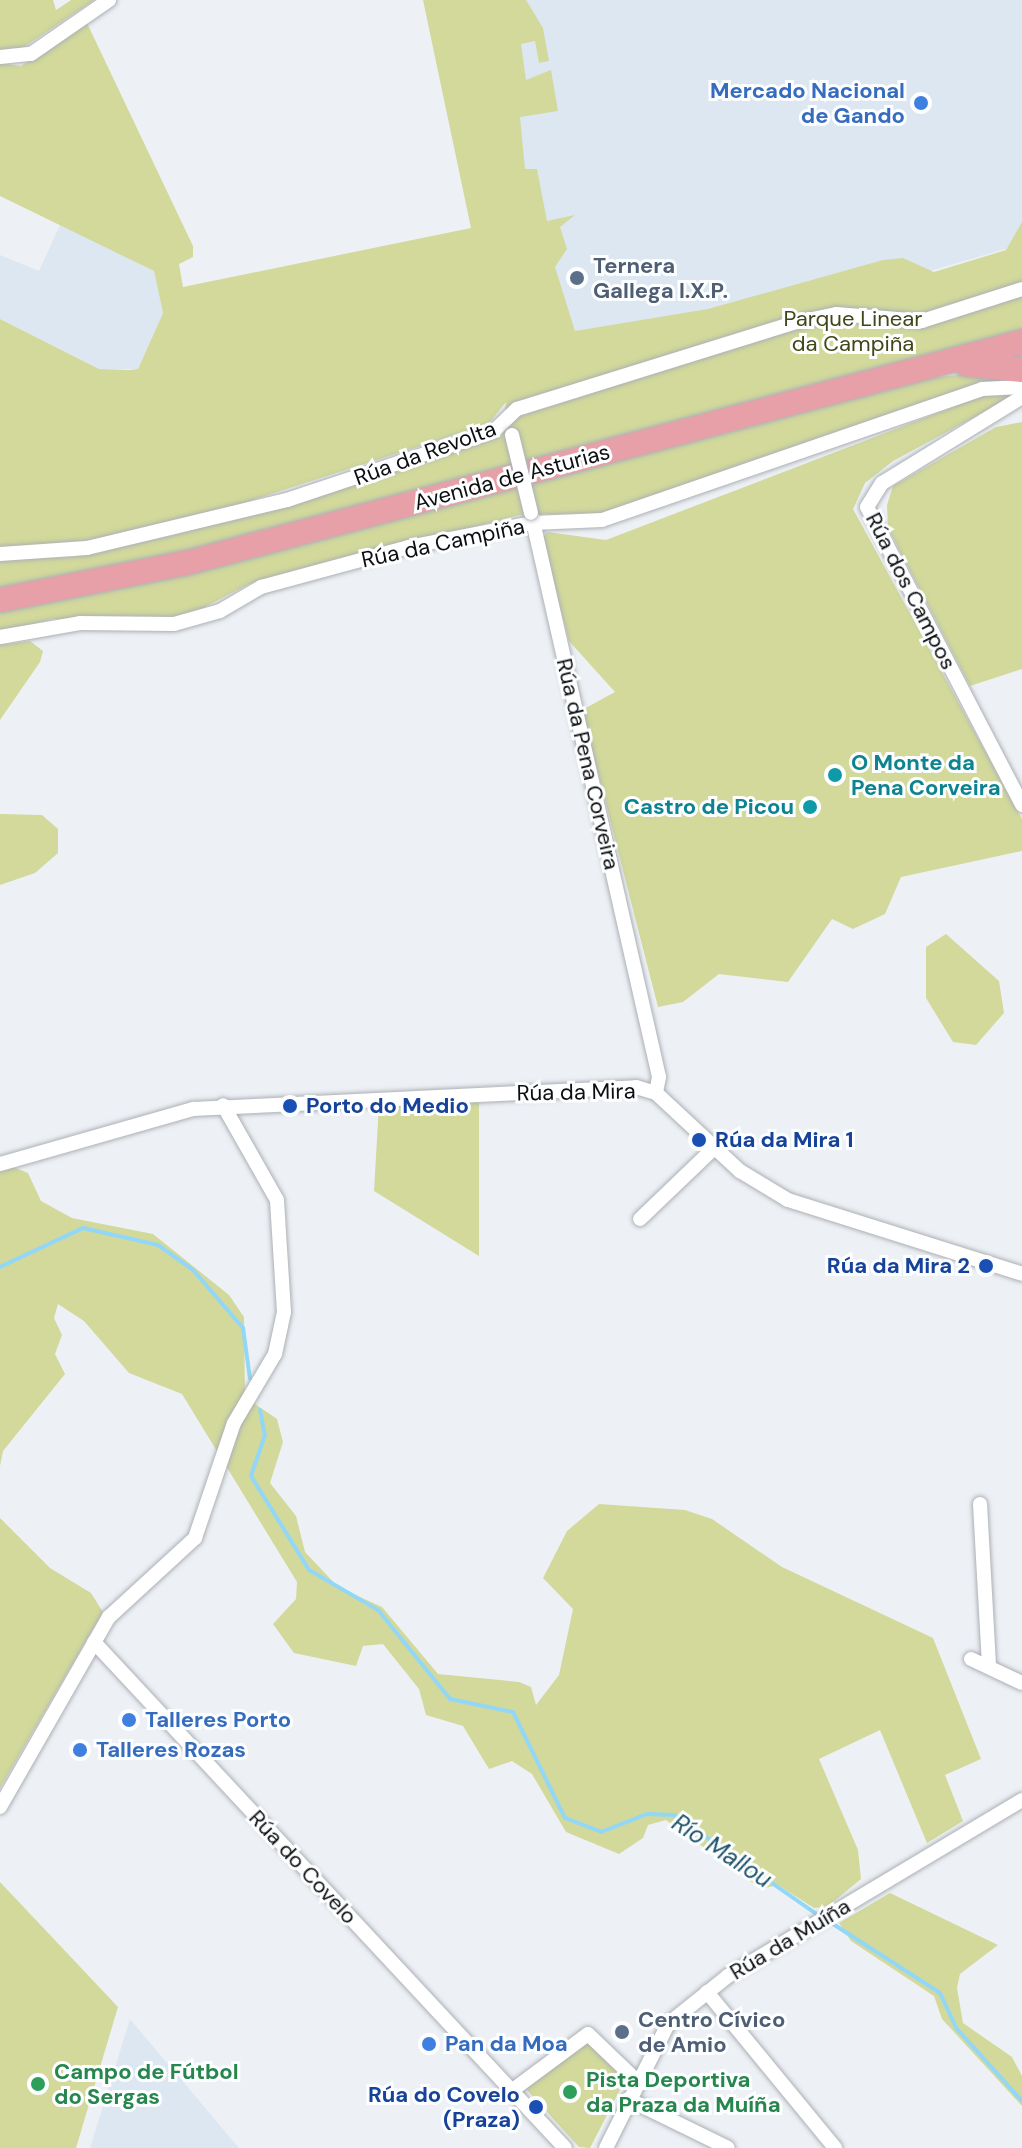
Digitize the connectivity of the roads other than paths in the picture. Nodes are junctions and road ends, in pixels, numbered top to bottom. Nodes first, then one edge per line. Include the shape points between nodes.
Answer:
1 (109, 0) edge
2 (0, 57) edge
3 (1022, 289) edge
4 (1022, 342) edge
5 (946, 363) junction
6 (1022, 370) edge
7 (1022, 387) edge
8 (1022, 397) edge
9 (511, 428) junction
10 (532, 518) junction
11 (0, 554) edge
12 (0, 600) edge
13 (0, 637) edge
14 (1022, 805) edge
15 (656, 1093) junction
16 (223, 1105) junction
17 (713, 1149) junction
18 (0, 1164) edge
19 (640, 1219) dead end
20 (1022, 1274) edge
21 (980, 1504) dead end
22 (94, 1642) junction
23 (971, 1659) dead end
24 (989, 1667) junction
25 (1022, 1683) edge
26 (1022, 1800) edge
27 (0, 1807) edge
28 (707, 1992) junction
29 (637, 2081) junction
30 (514, 2089) junction
31 (628, 2099) junction
32 (565, 2148) edge
33 (606, 2148) edge
34 (728, 2148) edge
35 (835, 2148) edge

1 - 2 street via 31,54
3 - 9 street, Rúa da Revolta via 922,321 836,314 808,320 517,409
4 - 5 main road, Avenida de Asturias
5 - 6 main road
5 - 12 main road, Avenida de Asturias via 186,563
7 - 10 street, Rúa da Campiña via 982,389 602,520
8 - 14 street, Rúa dos Campos via 882,483 867,507
9 - 10 street, Rúa da Pena Corveira, bridge
9 - 11 street, Rúa da Revolta via 226,517 87,548
10 - 13 street, Rúa da Campiña via 261,587 220,611 174,624 80,623
10 - 15 street, Rúa da Pena Corveira via 659,1077
15 - 16 street, Rúa da Mira via 636,1087
15 - 17 street, Rúa da Mira
16 - 18 street, Rúa da Mira
16 - 22 street via 277,1200 282,1331 234,1423 195,1538 139,1586
17 - 19 street
17 - 20 street, Rúa da Mira via 788,1200
21 - 24 street
22 - 27 street
22 - 30 street, Rúa do Covelo
23 - 24 street
24 - 25 street
26 - 28 street, Rúa da Muíña
28 - 29 street, Rúa da Muíña via 658,2034
28 - 35 street
29 - 30 street via 588,2034
29 - 31 street, Rúa da Muíña
30 - 32 street, Rúa do Covelo
31 - 33 street, Rúa da Muíña
31 - 34 street

